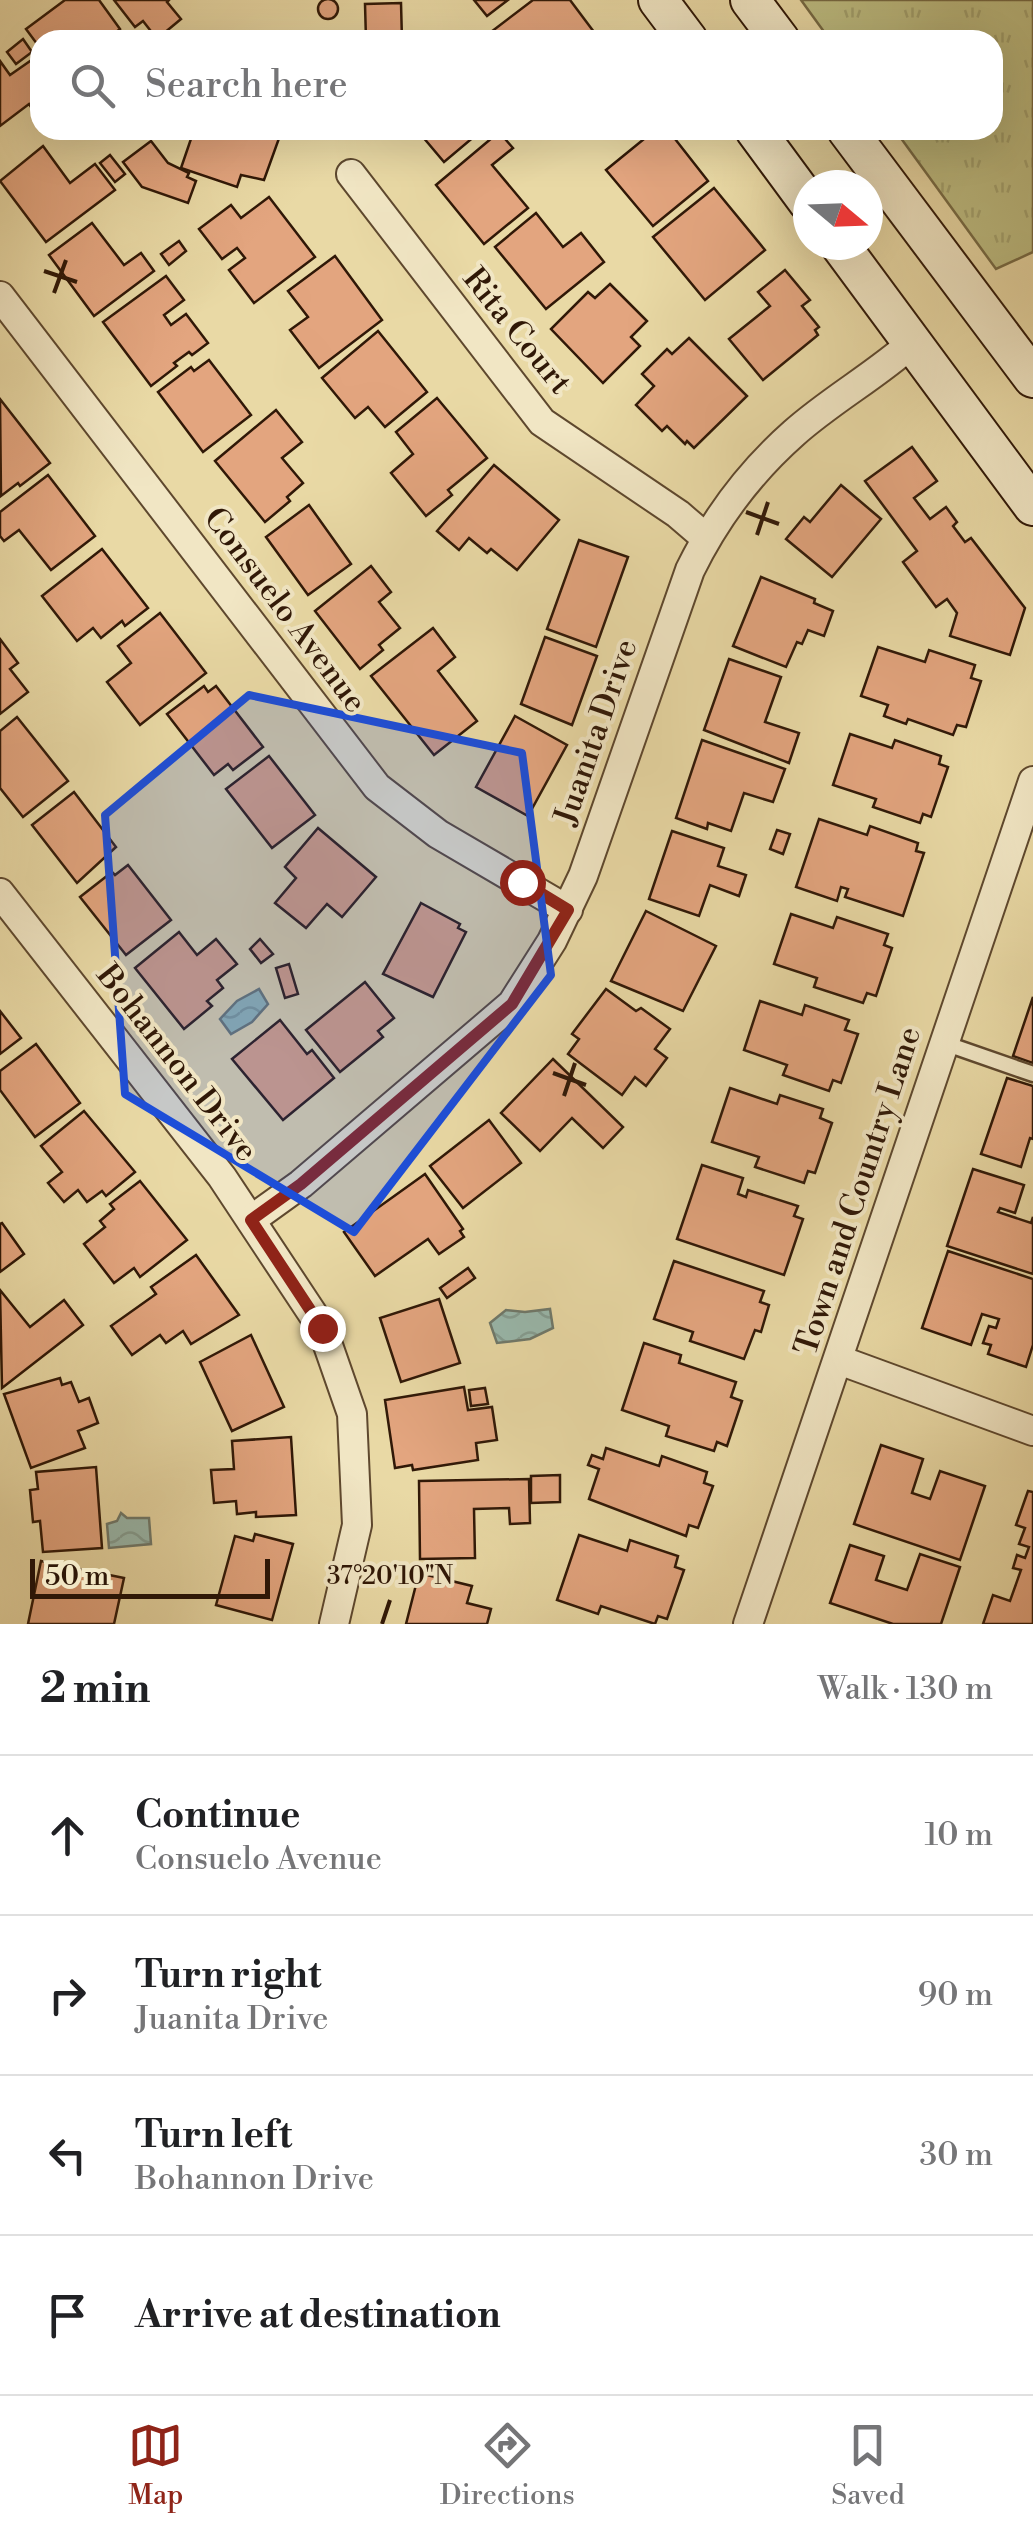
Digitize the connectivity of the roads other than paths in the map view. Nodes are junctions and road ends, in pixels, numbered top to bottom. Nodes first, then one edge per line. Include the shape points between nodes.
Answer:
1 (658, 0) edge
2 (750, 0) edge
3 (680, 30) edge
4 (772, 30) edge
5 (762, 140) edge
6 (854, 140) edge
7 (350, 174) dead end
8 (793, 182) edge
9 (851, 260) edge
10 (0, 296) edge
11 (912, 342) junction
12 (1033, 378) edge
13 (1033, 506) edge
14 (706, 538) junction
15 (1033, 780) edge
16 (0, 892) edge
17 (568, 910) junction
18 (944, 1044) junction
19 (1033, 1074) edge
20 (251, 1220) junction
21 (839, 1360) junction
22 (1033, 1431) edge
23 (334, 1624) edge
24 (748, 1624) edge

1 - 3 main road
2 - 4 main road
5 - 8 main road
6 - 12 main road
7 - 14 street, Rita Court via 542,422
9 - 11 main road
10 - 17 street, Consuelo Avenue via 377,787 438,834
11 - 13 main road
11 - 14 street, Juanita Drive via 794,433
14 - 17 street, Juanita Drive
15 - 18 street, Town and Country Lane
16 - 20 street, Bohannon Drive
17 - 20 street, Juanita Drive via 512,1004
18 - 19 lane
18 - 21 street, Town and Country Lane
20 - 23 street, Bohannon Drive via 322,1328 352,1414 357,1525
21 - 22 street
21 - 24 street, Town and Country Lane

